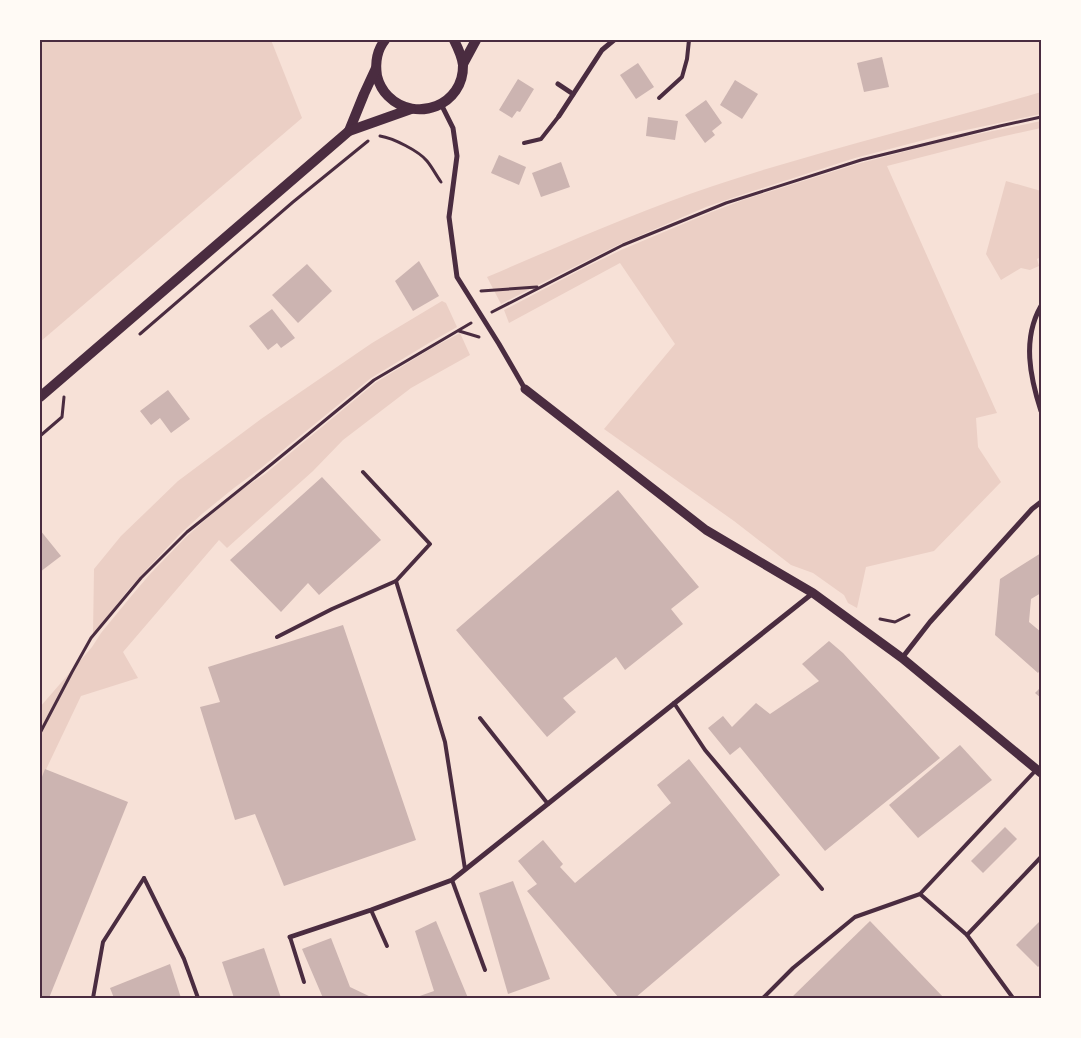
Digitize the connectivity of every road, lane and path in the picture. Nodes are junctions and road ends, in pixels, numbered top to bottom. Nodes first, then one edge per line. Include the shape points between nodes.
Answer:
1 (386, 40) edge
2 (454, 40) edge
3 (476, 40) edge
4 (614, 40) edge
5 (689, 40) edge
6 (463, 64) junction
7 (376, 68) junction
8 (558, 84) dead end
9 (574, 94) junction
10 (659, 98) dead end
11 (442, 104) junction
12 (411, 109) junction
13 (559, 116) joint
14 (1041, 117) edge
15 (349, 131) junction
16 (524, 143) dead end
17 (452, 198) junction
18 (540, 287) junction
19 (466, 292) junction
20 (504, 306) dead end
21 (1041, 306) edge
22 (458, 330) dead end
23 (136, 337) dead end
24 (525, 389) joint
25 (65, 395) dead end
26 (40, 397) edge
27 (1041, 411) edge
28 (40, 436) edge
29 (363, 472) dead end
30 (1041, 502) edge
31 (396, 581) junction
32 (813, 593) junction
33 (909, 615) dead end
34 (880, 619) dead end
35 (277, 637) dead end
36 (902, 658) junction
37 (674, 703) junction
38 (480, 718) dead end
39 (40, 733) edge
40 (1039, 771) edge
41 (548, 804) junction
42 (1041, 857) edge
43 (465, 869) junction
44 (452, 880) junction
45 (822, 889) dead end
46 (920, 894) junction
47 (371, 910) junction
48 (967, 935) junction
49 (290, 937) joint
50 (387, 946) dead end
51 (485, 970) dead end
52 (304, 982) dead end
53 (93, 998) edge
54 (198, 998) edge
55 (762, 998) edge
56 (1013, 998) edge

1 - 7 main road via 377,56
2 - 6 main road
3 - 6 main road
4 - 9 street via 602,50
5 - 10 lane via 682,77
6 - 11 main road via 458,86
7 - 12 main road via 384,92 393,101
7 - 15 main road
8 - 9 street
9 - 13 street
11 - 12 main road via 430,109
11 - 17 street via 453,128 457,156
12 - 15 main road
13 - 16 lane via 541,139
14 - 18 path via 861,160 726,203 623,245
15 - 26 main road
17 - 19 street via 449,216 457,277
17 - 23 path via 421,155 390,138 375,136
18 - 19 path
18 - 20 path
19 - 24 street
21 - 27 street via 1030,338 1029,362
22 - 39 path via 374,380 187,532 141,578 91,638
24 - 32 street via 706,530
25 - 28 path via 62,417
29 - 31 lane via 430,544
30 - 36 street via 930,622
31 - 35 lane
31 - 43 lane via 445,742
32 - 36 street
32 - 37 street
33 - 34 path via 895,622
36 - 40 street
37 - 41 street
37 - 45 lane via 705,750
38 - 41 lane
40 - 46 lane
41 - 43 street
42 - 48 lane
43 - 44 street
44 - 47 street
44 - 51 lane
46 - 48 lane
46 - 55 lane via 855,917 792,968
47 - 49 street
47 - 50 lane
48 - 56 lane
49 - 52 lane
53 - 54 lane via 104,942 144,878 184,958

